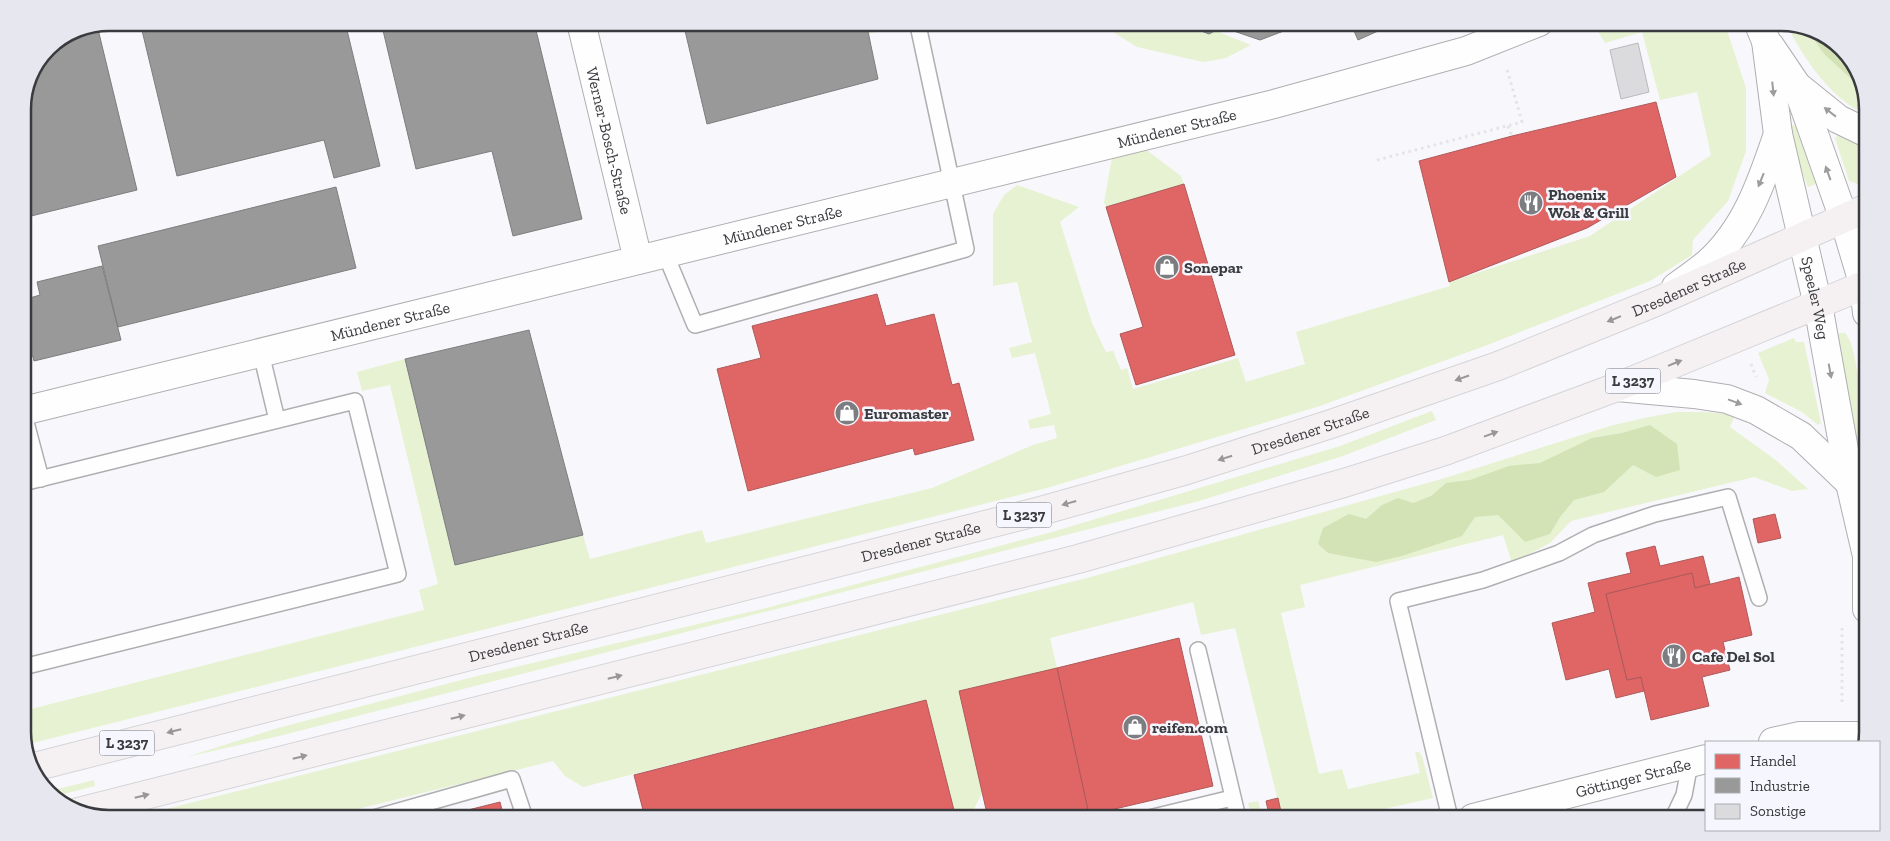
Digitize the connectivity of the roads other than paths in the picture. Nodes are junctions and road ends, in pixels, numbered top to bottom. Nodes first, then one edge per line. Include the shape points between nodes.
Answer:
1 (583, 31) edge
2 (919, 31) edge
3 (1516, 31) edge
4 (1762, 32) edge
5 (1797, 86) junction
6 (1859, 129) edge
7 (1778, 134) junction
8 (952, 182) junction
9 (1856, 213) edge
10 (1859, 235) edge
11 (1802, 236) junction
12 (665, 253) junction
13 (638, 260) junction
14 (1859, 288) edge
15 (1658, 301) junction
16 (1818, 305) junction
17 (262, 352) junction
18 (1617, 387) junction
19 (31, 409) edge
20 (277, 420) junction
21 (31, 441) edge
22 (41, 479) junction
23 (31, 481) edge
24 (1850, 483) junction
25 (1859, 520) edge
26 (1759, 598) dead end
27 (1198, 650) dead end
28 (31, 665) edge
29 (1854, 736) edge
30 (1778, 741) edge
31 (1698, 761) edge
32 (39, 766) edge
33 (1232, 798) junction
34 (94, 808) edge
35 (402, 810) edge
36 (522, 810) edge
37 (1183, 810) edge
38 (1236, 810) edge
39 (1448, 810) edge
40 (1505, 810) edge
41 (1677, 810) edge

1 - 13 street, Werner-Bosch-Straße
2 - 8 lane
3 - 8 street, Mündener Straße via 1466,51 1373,78
4 - 5 street, Speeler Weg
4 -> 7 street, Speeler Weg
6 -> 5 street via 1838,119
9 -> 5 street, Speeler Weg
7 - 11 street, Speeler Weg
7 -> 15 street via 1751,205 1733,235 1708,264
8 - 12 street, Mündener Straße
8 - 12 lane via 966,249 695,325
9 - 10 street, Speeler Weg
9 - 11 main road, Dresdener Straße / L 3237
11 - 15 main road, Dresdener Straße / L 3237
11 - 16 street, Speeler Weg
12 - 13 street, Mündener Straße
13 - 17 street, Mündener Straße
14 - 16 main road, L 3237
15 -> 32 main road, Dresdener Straße / L 3237 via 1498,366 1187,470 1044,510
18 -> 16 main road, L 3237
16 -> 24 street, Speeler Weg
17 - 19 street, Mündener Straße
17 - 20 lane
18 -> 24 street via 1727,399 1756,410 1801,436
34 -> 18 main road, L 3237 via 1078,559 1445,451
20 - 22 lane
20 - 28 lane via 355,401 398,574
21 - 22 lane
22 - 23 lane
24 - 25 street, Speeler Weg
26 - 39 lane via 1728,497 1654,514 1483,580 1398,601
27 - 33 lane
29 - 30 street via 1800,736
31 - 40 street, Göttinger Straße
31 - 41 lane
33 - 37 lane
33 - 38 lane
35 - 36 lane via 512,779

